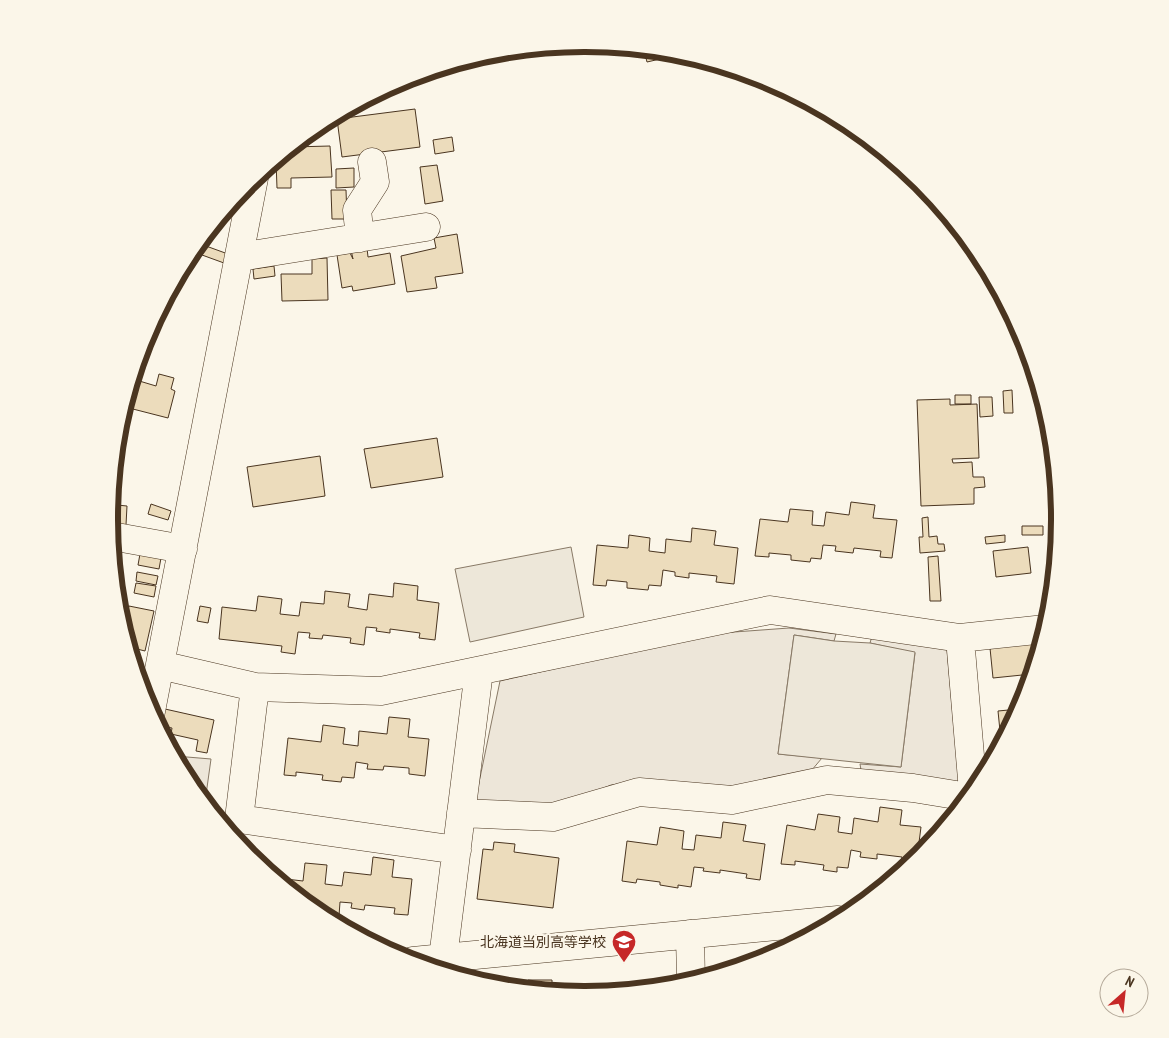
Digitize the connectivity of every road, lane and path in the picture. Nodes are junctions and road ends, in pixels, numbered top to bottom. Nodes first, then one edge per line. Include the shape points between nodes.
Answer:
1 (372, 162) dead end
2 (251, 193) edge
3 (426, 228) dead end
4 (360, 238) junction
5 (239, 257) junction
6 (119, 537) edge
7 (182, 549) junction
8 (1037, 630) edge
9 (960, 638) junction
10 (160, 665) junction
11 (479, 671) junction
12 (255, 687) junction
13 (154, 697) edge
14 (973, 777) edge
15 (960, 796) edge
16 (461, 813) junction
17 (457, 850) junction
18 (820, 922) edge
19 (690, 934) junction
20 (444, 958) junction
21 (431, 959) edge
22 (691, 973) edge

1 - 4 street via 375,182 356,210
2 - 5 street
3 - 4 street
4 - 5 street
5 - 7 street
6 - 7 street
7 - 10 street
8 - 9 street
9 - 11 street via 770,610
9 - 14 street
10 - 12 street
10 - 13 street
11 - 12 street via 381,691
11 - 16 street
12 - 17 street via 239,819
15 - 16 street via 827,780 732,800 639,792 553,817
16 - 17 street
17 - 20 street
18 - 19 street
19 - 20 street
19 - 22 street
20 - 21 street

